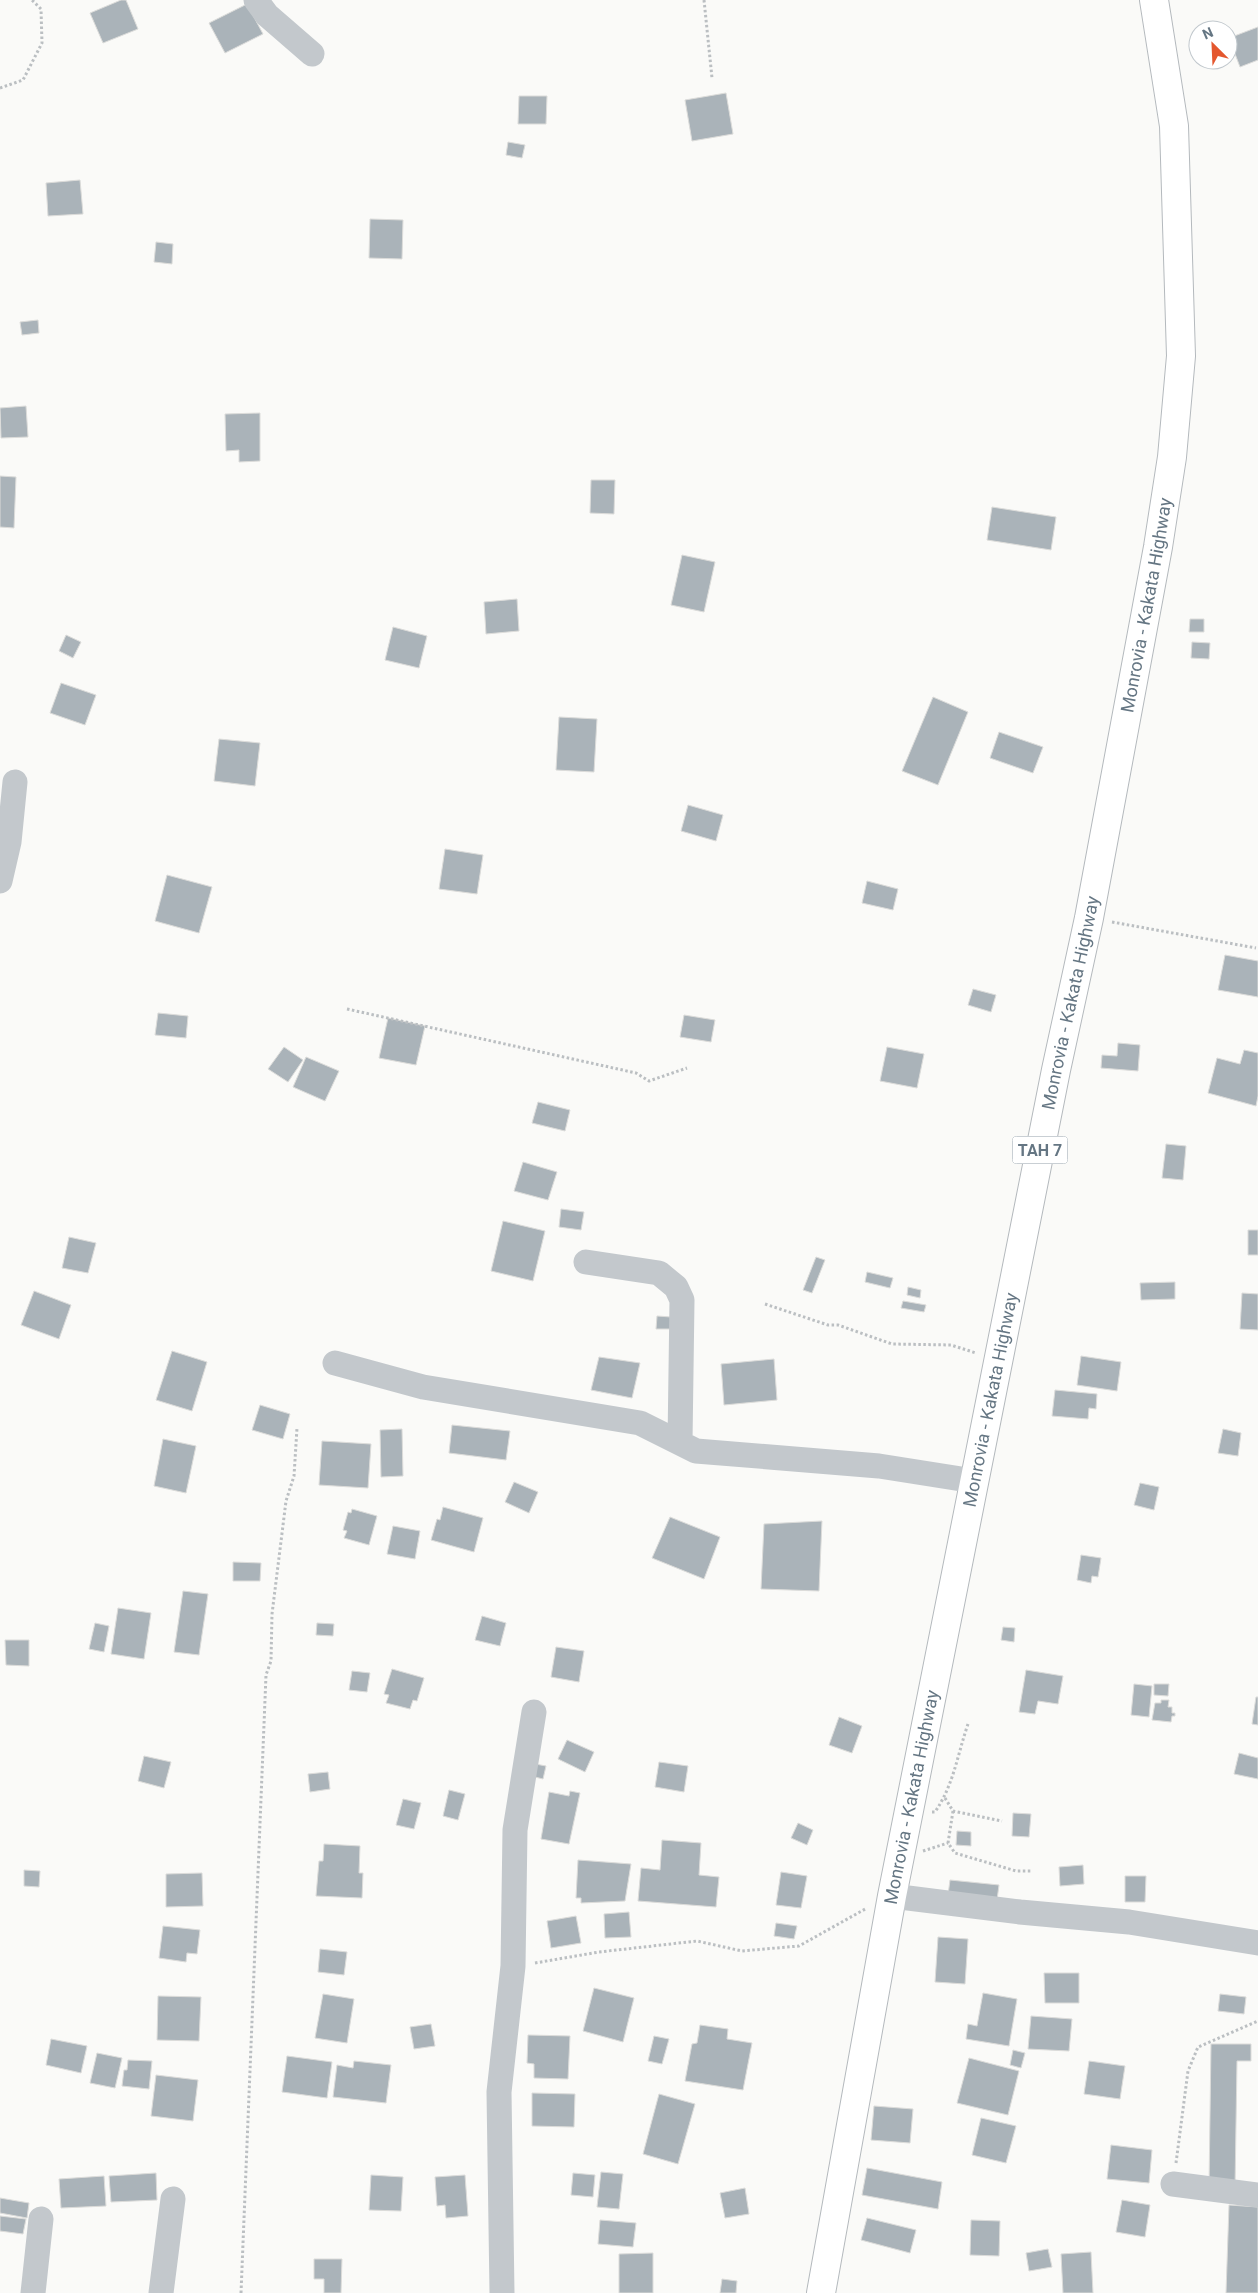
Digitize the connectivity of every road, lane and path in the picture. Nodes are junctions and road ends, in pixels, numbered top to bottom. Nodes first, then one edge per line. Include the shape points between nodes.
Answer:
1 (32, 0) edge
2 (256, 0) edge
3 (704, 0) edge
4 (1154, 0) edge
5 (312, 54) dead end
6 (712, 78) dead end
7 (0, 88) edge
8 (15, 782) dead end
9 (0, 881) edge
10 (1089, 918) junction
11 (1256, 948) dead end
12 (346, 1009) dead end
13 (688, 1068) dead end
14 (586, 1262) dead end
15 (765, 1304) dead end
16 (998, 1360) junction
17 (335, 1363) dead end
18 (297, 1428) dead end
19 (680, 1442) junction
20 (974, 1481) junction
21 (534, 1712) dead end
22 (968, 1724) dead end
23 (945, 1798) junction
24 (909, 1811) junction
25 (953, 1812) junction
26 (1002, 1821) dead end
27 (1032, 1871) dead end
28 (892, 1896) junction
29 (1258, 1943) edge
30 (513, 1966) junction
31 (1258, 2021) edge
32 (1173, 2184) joint
33 (1258, 2195) edge
34 (173, 2198) dead end
35 (41, 2219) dead end
36 (34, 2293) edge
37 (161, 2293) edge
38 (241, 2293) edge
39 (502, 2293) edge
40 (821, 2293) edge

1 - 7 path via 41,9 42,43 23,80
2 - 5 street
3 - 6 path
4 - 10 highway, Monrovia - Kakata Highway / TAH 7 via 1174,126 1181,356 1172,457 1158,547
8 - 9 street via 9,842
10 - 11 path
10 - 16 highway, Monrovia - Kakata Highway / TAH 7
12 - 13 path via 636,1073 649,1080
14 - 19 street via 659,1273 676,1287 682,1300
15 - 16 path via 892,1344 951,1345
16 - 20 highway, Monrovia - Kakata Highway / TAH 7
17 - 19 street via 423,1387 640,1423
18 - 38 path via 294,1476 286,1501 272,1614 271,1661 266,1675
19 - 20 street via 696,1452 879,1466
20 - 24 highway, Monrovia - Kakata Highway / TAH 7
21 - 30 street via 515,1830
22 - 23 path via 954,1778
23 - 24 path via 935,1812
23 - 25 path
24 - 28 highway, Monrovia - Kakata Highway / TAH 7
25 - 26 path
25 - 27 path via 948,1843 955,1853 1016,1871
28 - 29 street via 1130,1922
28 - 30 path via 799,1946 742,1951 697,1941
28 - 40 highway, Monrovia - Kakata Highway / TAH 7
30 - 39 street via 499,2092
31 - 32 path via 1198,2047 1188,2070
32 - 33 street
34 - 37 street
35 - 36 street

